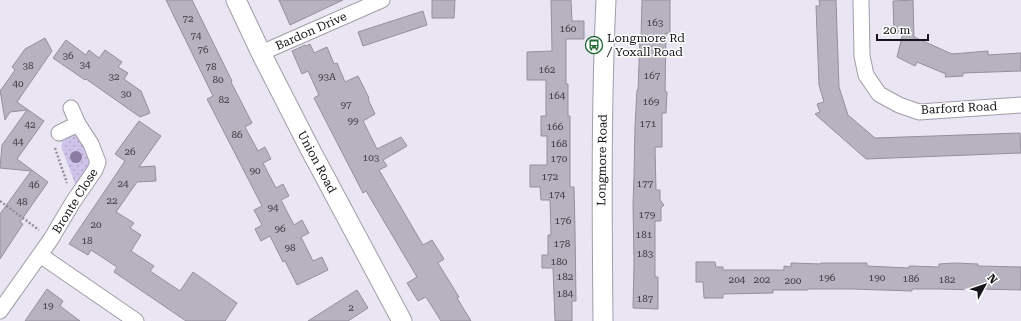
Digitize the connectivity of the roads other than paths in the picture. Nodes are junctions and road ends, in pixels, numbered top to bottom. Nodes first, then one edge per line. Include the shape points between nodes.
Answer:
1 (236, 0) edge
2 (382, 0) edge
3 (606, 0) edge
4 (861, 0) edge
5 (261, 53) junction
6 (1021, 105) edge
7 (71, 108) dead end
8 (78, 124) junction
9 (59, 133) road end
10 (40, 255) junction
11 (0, 311) edge
12 (136, 321) edge
13 (402, 321) edge
14 (603, 321) edge

1 - 5 street, Union Road
2 - 5 street, Bardon Drive
3 - 14 street, Longmore Road via 602,196
4 - 6 street, Barford Road via 862,56 866,75 879,94 918,112
5 - 13 street, Union Road
7 - 8 street, Bronte Close
8 - 9 street
8 - 10 street, Bronte Close via 91,144 98,162
10 - 11 street, Bronte Close
10 - 12 street

